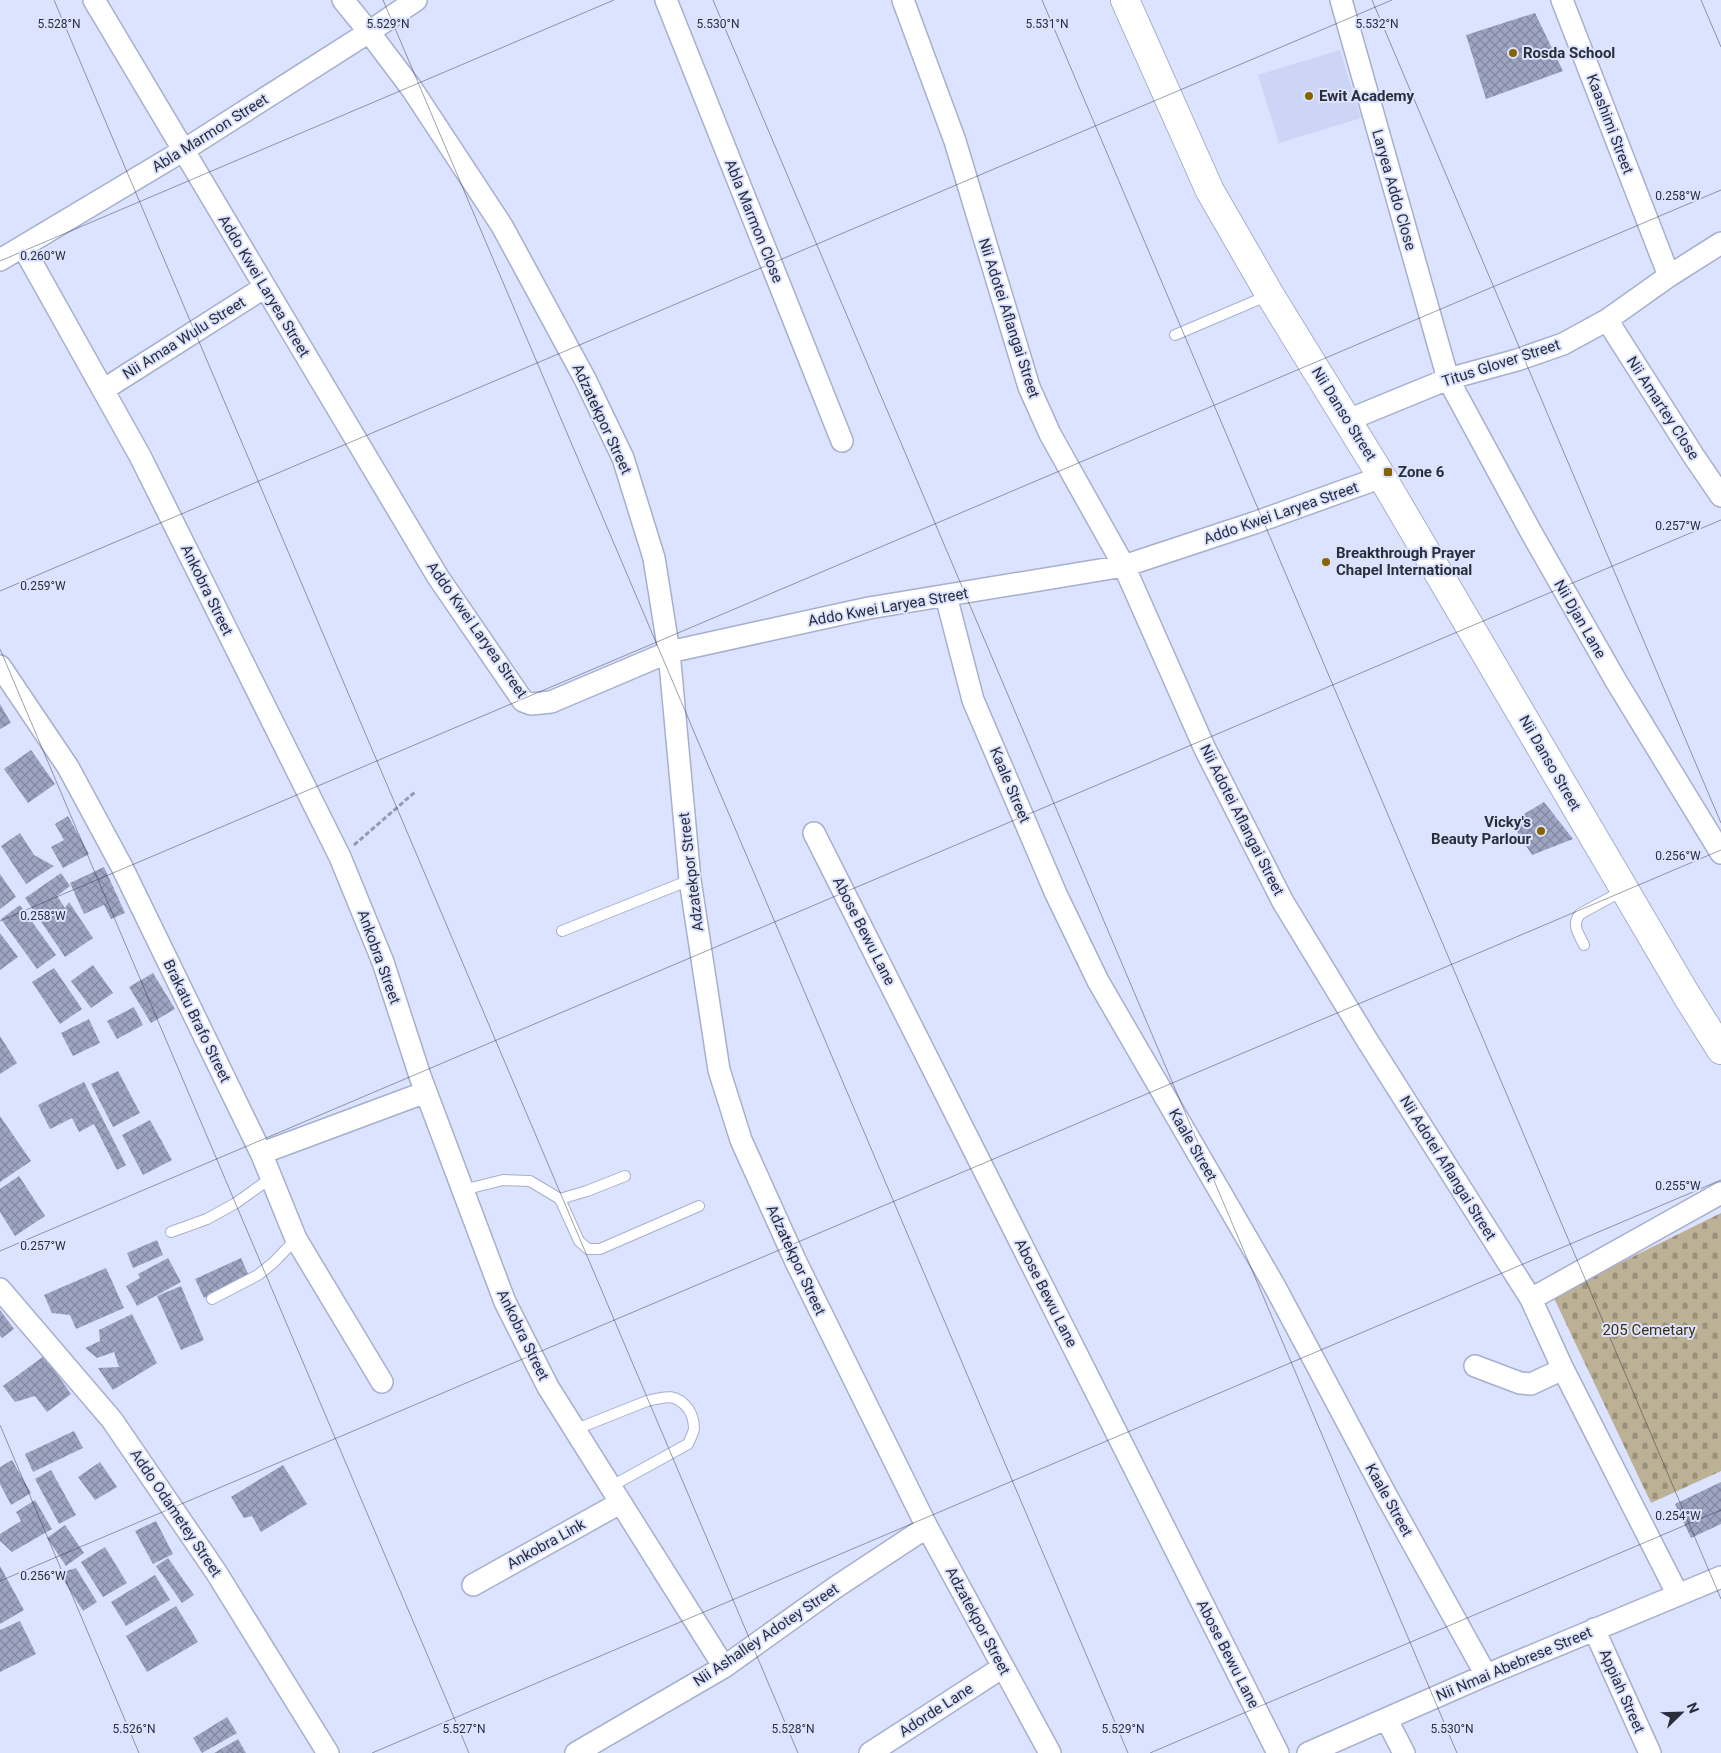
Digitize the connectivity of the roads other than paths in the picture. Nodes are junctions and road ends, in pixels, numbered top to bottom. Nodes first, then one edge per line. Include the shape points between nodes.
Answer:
1 (94, 0) edge
2 (343, 0) edge
3 (416, 0) edge
4 (666, 0) edge
5 (903, 0) edge
6 (1125, 0) edge
7 (1341, 0) edge
8 (1562, 0) edge
9 (370, 32) junction
10 (184, 150) junction
11 (1721, 243) edge
12 (23, 247) junction
13 (0, 260) edge
14 (1669, 276) junction
15 (265, 287) junction
16 (1270, 295) junction
17 (1607, 320) junction
18 (1175, 335) dead end
19 (1448, 379) junction
20 (103, 390) junction
21 (1348, 420) junction
22 (842, 441) dead end
23 (1382, 477) junction
24 (1721, 496) edge
25 (1124, 566) junction
26 (946, 596) junction
27 (669, 652) junction
28 (0, 666) edge
29 (814, 833) dead end
30 (1721, 853) edge
31 (690, 880) junction
32 (1625, 889) junction
33 (562, 931) dead end
34 (1584, 945) dead end
35 (1721, 1050) edge
36 (426, 1092) junction
37 (262, 1155) junction
38 (625, 1176) dead end
39 (271, 1178) junction
40 (463, 1190) junction
41 (1721, 1193) edge
42 (560, 1199) junction
43 (699, 1206) dead end
44 (171, 1232) dead end
45 (296, 1239) junction
46 (0, 1290) edge
47 (212, 1299) dead end
48 (1531, 1299) junction
49 (1475, 1366) dead end
50 (1563, 1369) junction
51 (382, 1382) dead end
52 (574, 1430) junction
53 (615, 1495) junction
54 (927, 1527) junction
55 (1721, 1577) edge
56 (472, 1585) dead end
57 (1678, 1595) junction
58 (1594, 1629) junction
59 (724, 1667) junction
60 (1003, 1667) junction
61 (1486, 1675) junction
62 (1387, 1720) junction
63 (328, 1753) edge
64 (576, 1753) edge
65 (870, 1753) edge
66 (1050, 1753) edge
67 (1278, 1753) edge
68 (1308, 1753) edge
69 (1404, 1753) edge
70 (1650, 1753) edge

1 - 10 street, Addo Kwei Laryea Street
2 - 9 street, Adzatekpor Street
3 - 9 street, Abla Marmon Street
4 - 22 street, Abla Marmon Close
5 - 25 street, Nii Adotei Aflangai Street via 955,141 1029,387 1050,434
6 - 16 street, Nii Danso Street via 1210,191
7 - 19 street, Laryea Addo Close
8 - 14 street, Kaashimi Street
9 - 10 street, Abla Marmon Street
9 - 27 street, Adzatekpor Street via 412,89 502,226 585,379 623,458 654,558
10 - 12 street, Abla Marmon Street
10 - 15 street, Addo Kwei Laryea Street
11 - 14 street, Titus Glover Street
12 - 13 street, Abla Marmon Street
12 - 20 street, Ankobra Street
14 - 17 street, Titus Glover Street
15 - 20 street, Nii Amaa Wulu Street
15 - 27 street, Addo Kwei Laryea Street via 438,577 523,701 530,704 551,702
16 - 18 lane
16 - 21 street, Nii Danso Street
17 - 19 street, Titus Glover Street via 1563,344
17 - 24 street, Nii Amartey Close
19 - 21 street, Titus Glover Street
19 - 30 street, Nii Djan Lane via 1616,681
20 - 36 street, Ankobra Street via 140,456 340,857 383,962
21 - 23 street, Nii Danso Street
23 - 25 street, Addo Kwei Laryea Street
23 - 32 street, Nii Danso Street
25 - 26 street, Addo Kwei Laryea Street
25 - 48 street, Nii Adotei Aflangai Street via 1205,749 1283,902
26 - 27 street, Addo Kwei Laryea Street via 869,608
26 - 61 street, Kaale Street via 973,700 1056,894 1098,981 1274,1285
27 - 31 street, Adzatekpor Street
28 - 37 street, Brakatu Brafo Street via 68,767 122,867
29 - 67 street, Abose Bewu Lane
31 - 33 lane
31 - 54 street, Adzatekpor Street via 719,1070 741,1140 795,1260
32 - 34 lane via 1576,919 1575,926
32 - 35 street, Nii Danso Street
36 - 37 street
36 - 40 street, Ankobra Street
37 - 39 street, Brakatu Brafo Street
38 - 42 lane
39 - 44 lane via 207,1219
39 - 45 street, Brakatu Brafo Street
40 - 42 lane via 503,1180 530,1181
40 - 52 street, Ankobra Street via 504,1302
41 - 48 street
42 - 43 lane via 579,1241 588,1249 600,1249
45 - 47 lane via 258,1275
45 - 51 street, Brakatu Brafo Street
46 - 63 street, Addo Odametey Street via 112,1420 216,1572
48 - 50 street, Nii Adotei Aflangai Street
49 - 50 street via 1520,1383 1532,1384
50 - 57 street, Nii Adotei Aflangai Street
52 - 53 street, Ankobra Street
52 - 53 lane via 660,1398 672,1397 682,1401 691,1414 694,1428 688,1444
53 - 56 street, Ankobra Link
53 - 59 street, Ankobra Street
54 - 59 street, Nii Ashalley Adotey Street
54 - 60 street, Adzatekpor Street
55 - 57 street, Nii Nmai Abebrese Street
57 - 58 street, Nii Nmai Abebrese Street
58 - 61 street, Nii Nmai Abebrese Street
58 - 70 street, Appiah Street
59 - 64 street, Nii Ashalley Adotey Street
60 - 65 street, Adorde Lane
60 - 66 street, Adzatekpor Street
61 - 62 street, Nii Nmai Abebrese Street
62 - 68 street, Nii Nmai Abebrese Street
62 - 69 street

